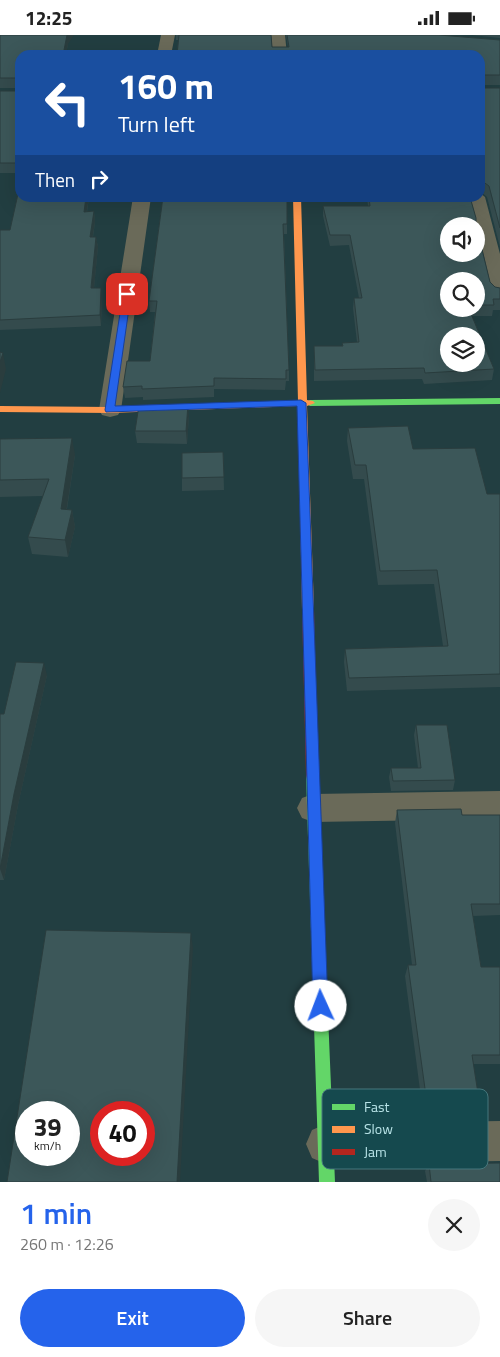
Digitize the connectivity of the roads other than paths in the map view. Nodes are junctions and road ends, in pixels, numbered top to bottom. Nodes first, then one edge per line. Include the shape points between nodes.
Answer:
1 (168, 35) edge
2 (278, 35) edge
3 (165, 50) edge
4 (280, 50) edge
5 (141, 202) edge
6 (297, 202) edge
7 (477, 202) edge
8 (500, 292) edge
9 (500, 401) edge
10 (301, 403) junction
11 (0, 409) edge
12 (110, 410) junction
13 (500, 805) edge
14 (313, 808) junction
15 (323, 1089) edge

1 - 3 street
2 - 4 street
5 - 12 street
6 - 10 street
7 - 8 street
9 - 10 street
10 - 12 street
10 - 14 street
11 - 12 street
13 - 14 street
14 - 15 street

